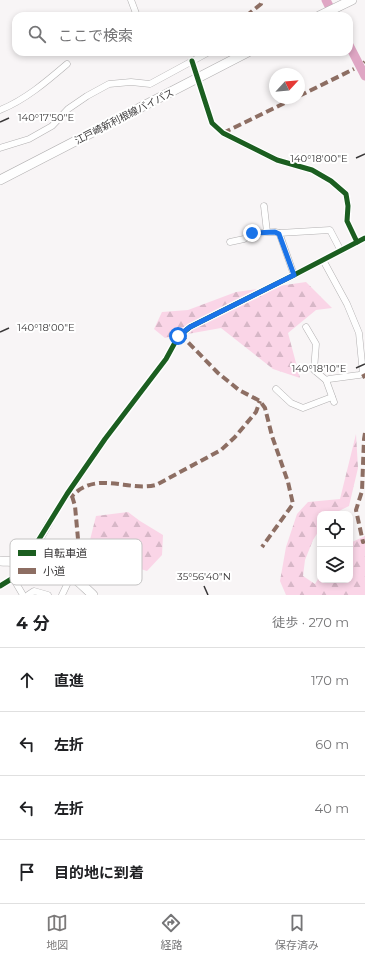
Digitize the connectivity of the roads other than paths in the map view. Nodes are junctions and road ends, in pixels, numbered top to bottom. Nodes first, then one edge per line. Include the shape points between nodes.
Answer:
1 (131, 0) edge
2 (352, 0) edge
3 (136, 12) edge
4 (327, 12) edge
5 (201, 56) edge
6 (240, 56) edge
7 (67, 64) dead end
8 (202, 92) tunnel mouth
9 (0, 110) edge
10 (0, 148) edge
11 (0, 180) edge
12 (264, 206) dead end
13 (267, 232) junction
14 (279, 234) junction
15 (365, 238) edge
16 (230, 242) dead end
17 (357, 242) junction
18 (341, 251) junction
19 (323, 260) junction
20 (294, 275) junction
21 (306, 327) dead end
22 (326, 380) junction
23 (276, 389) dead end
24 (49, 523) joint
25 (40, 539) edge
26 (0, 561) edge
27 (10, 562) edge
28 (10, 580) edge
29 (18, 585) edge
30 (66, 585) edge
31 (81, 585) edge
32 (0, 586) edge
33 (24, 595) edge
34 (28, 595) edge
35 (48, 595) edge
36 (62, 595) edge
37 (93, 595) edge

1 - 3 street
2 - 4 main road
5 - 10 street via 150,84 109,84 68,109 52,126 29,139
6 - 11 main road, 江戸崎新利根線バイパス
7 - 9 street via 26,96
8 - 17 street via 212,123 223,133 277,160 312,170 346,194 346,221
12 - 13 street
13 - 14 street
13 - 16 street via 252,233 244,239
14 - 18 street via 330,230
14 - 20 street
15 - 17 street
17 - 18 street
18 - 19 street
19 - 20 street
19 - 22 street via 347,304 359,333 362,374
20 - 24 street via 190,327 178,337 166,359 105,439
21 - 22 street via 316,344 314,370
22 - 23 street via 334,399 303,408 291,403
24 - 25 street
26 - 27 main road
28 - 32 street
29 - 33 street
30 - 36 street
31 - 37 main road
34 - 35 street via 34,591

